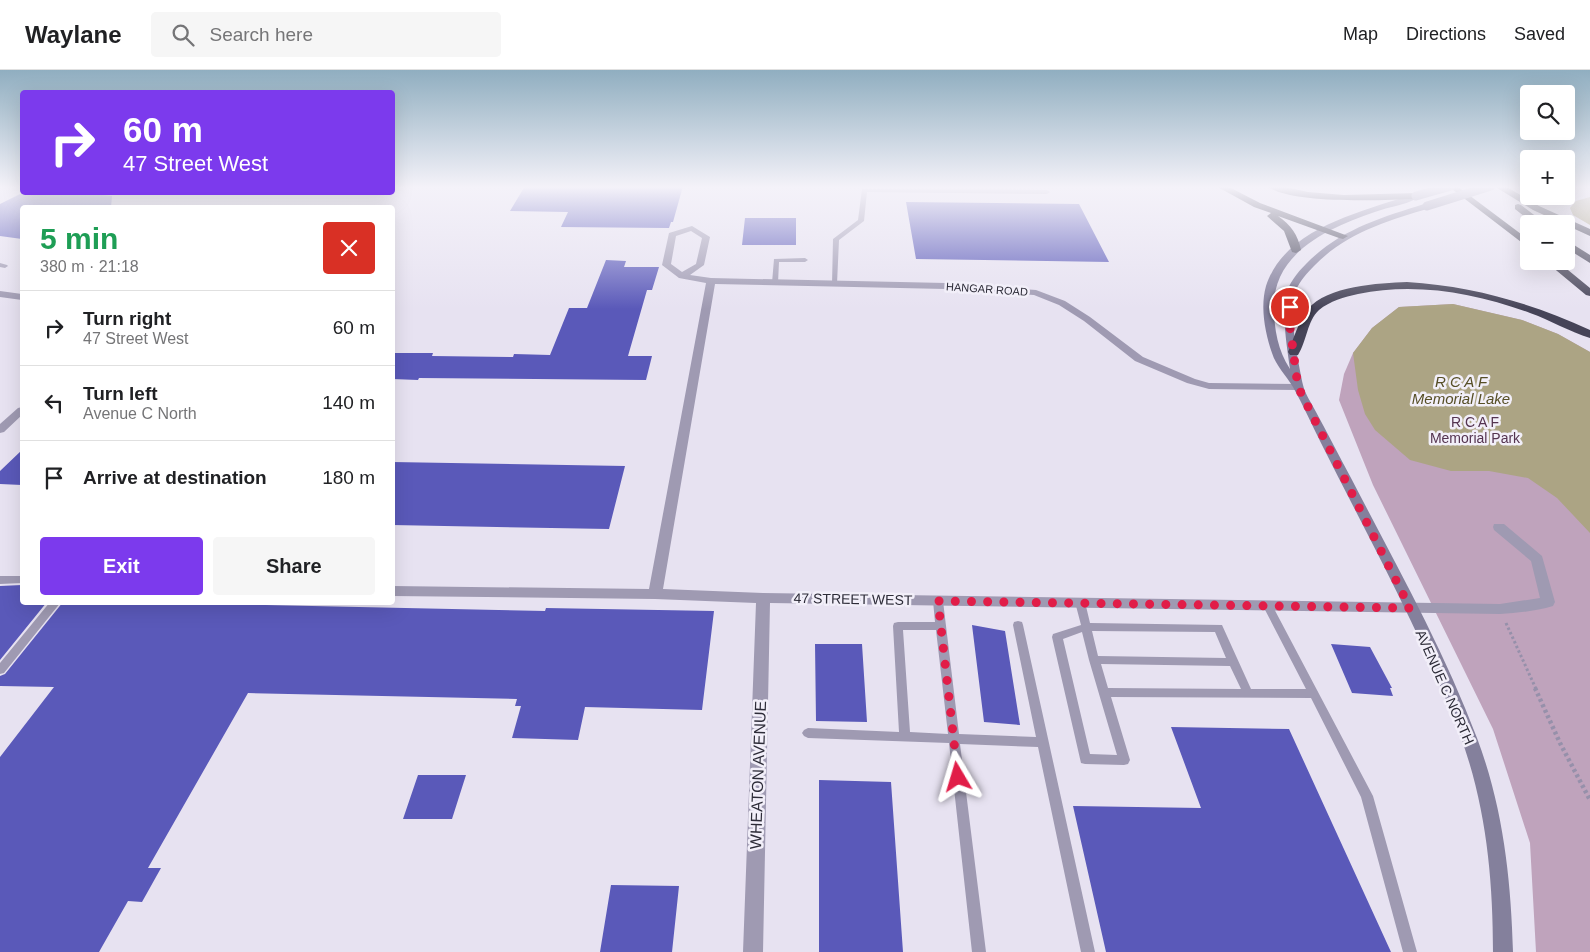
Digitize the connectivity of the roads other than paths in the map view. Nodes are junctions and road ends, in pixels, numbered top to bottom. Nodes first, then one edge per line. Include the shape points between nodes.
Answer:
1 (852, 227) edge
2 (1287, 227) edge
3 (1317, 227) edge
4 (1331, 227) edge
5 (1366, 227) edge
6 (1506, 227) edge
7 (1577, 227) edge
8 (1325, 230) junction
9 (1590, 233) edge
10 (1343, 236) junction
11 (1520, 238) edge
12 (1575, 249) edge
13 (1296, 250) junction
14 (805, 260) dead end
15 (1590, 260) edge
16 (1562, 270) edge
17 (682, 276) junction
18 (710, 281) junction
19 (775, 283) junction
20 (834, 284) junction
21 (1590, 292) edge
22 (0, 294) edge
23 (20, 297) edge
24 (1590, 334) edge
25 (1294, 352) junction
26 (1298, 387) junction
27 (20, 412) edge
28 (0, 430) edge
29 (1499, 527) dead end
30 (0, 580) edge
31 (20, 580) edge
32 (395, 591) edge
33 (656, 594) junction
34 (763, 598) junction
35 (938, 601) junction
36 (1080, 602) junction
37 (54, 605) edge
38 (1268, 606) junction
39 (1410, 608) junction
40 (1018, 625) dead end
41 (941, 626) junction
42 (1086, 627) junction
43 (1094, 660) junction
44 (1233, 662) junction
45 (0, 670) edge
46 (1104, 692) junction
47 (1248, 693) junction
48 (1314, 694) junction
49 (808, 733) dead end
50 (905, 736) junction
51 (954, 738) junction
52 (1042, 742) junction
53 (753, 952) edge
54 (979, 952) edge
55 (1088, 952) edge
56 (1410, 952) edge
57 (1503, 952) edge

1 - 20 lane via 836,239
2 - 13 highway via 1294,237
3 - 8 highway
4 - 8 main road, AVENUE C NORTH
5 - 10 main road, AVENUE C NORTH, bridge
6 - 11 highway
7 - 9 highway
8 - 10 highway
8 - 13 main road, AVENUE C NORTH
10 - 25 main road, AVENUE C NORTH via 1320,253 1294,282 1289,320
12 - 15 highway
13 - 26 main road, AVENUE C NORTH via 1271,287 1270,314 1276,353
14 - 19 lane via 776,260
16 - 21 highway
17 - 17 street via 700,265 706,237 692,228 672,234 666,265
17 - 18 street, HANGAR ROAD
18 - 19 street, HANGAR ROAD
18 - 33 street
19 - 20 street, HANGAR ROAD
20 - 26 street, HANGAR ROAD via 946,286 1036,293 1087,319 1139,359 1191,381 1209,386
22 - 23 street
24 - 25 highway via 1538,312 1484,296 1395,286 1353,291 1326,301 1313,310
25 - 26 main road, AVENUE C NORTH
26 - 39 main road, AVENUE C NORTH
27 - 28 street
29 - 39 street, 47 STREET WEST via 1536,559 1548,602 1500,609
30 - 31 lane
32 - 33 street, 47 STREET WEST
33 - 34 street, 47 STREET WEST
34 - 35 street, 47 STREET WEST
34 - 53 street, WHEATON AVENUE
35 - 36 street, 47 STREET WEST
35 - 41 lane
36 - 38 street, 47 STREET WEST
36 - 42 lane
37 - 45 lane
38 - 39 street, 47 STREET WEST
38 - 48 lane
39 - 57 main road, AVENUE C NORTH via 1462,720 1484,784 1500,864
40 - 52 lane
41 - 50 lane via 898,626
41 - 51 lane
42 - 43 lane
42 - 44 lane via 1218,628
42 - 46 lane via 1057,637 1085,760 1124,760
43 - 44 lane
43 - 46 lane
44 - 47 lane
46 - 47 lane
47 - 48 lane
48 - 56 lane via 1366,796
49 - 50 lane
50 - 51 lane
51 - 52 lane
51 - 54 lane
52 - 55 lane

